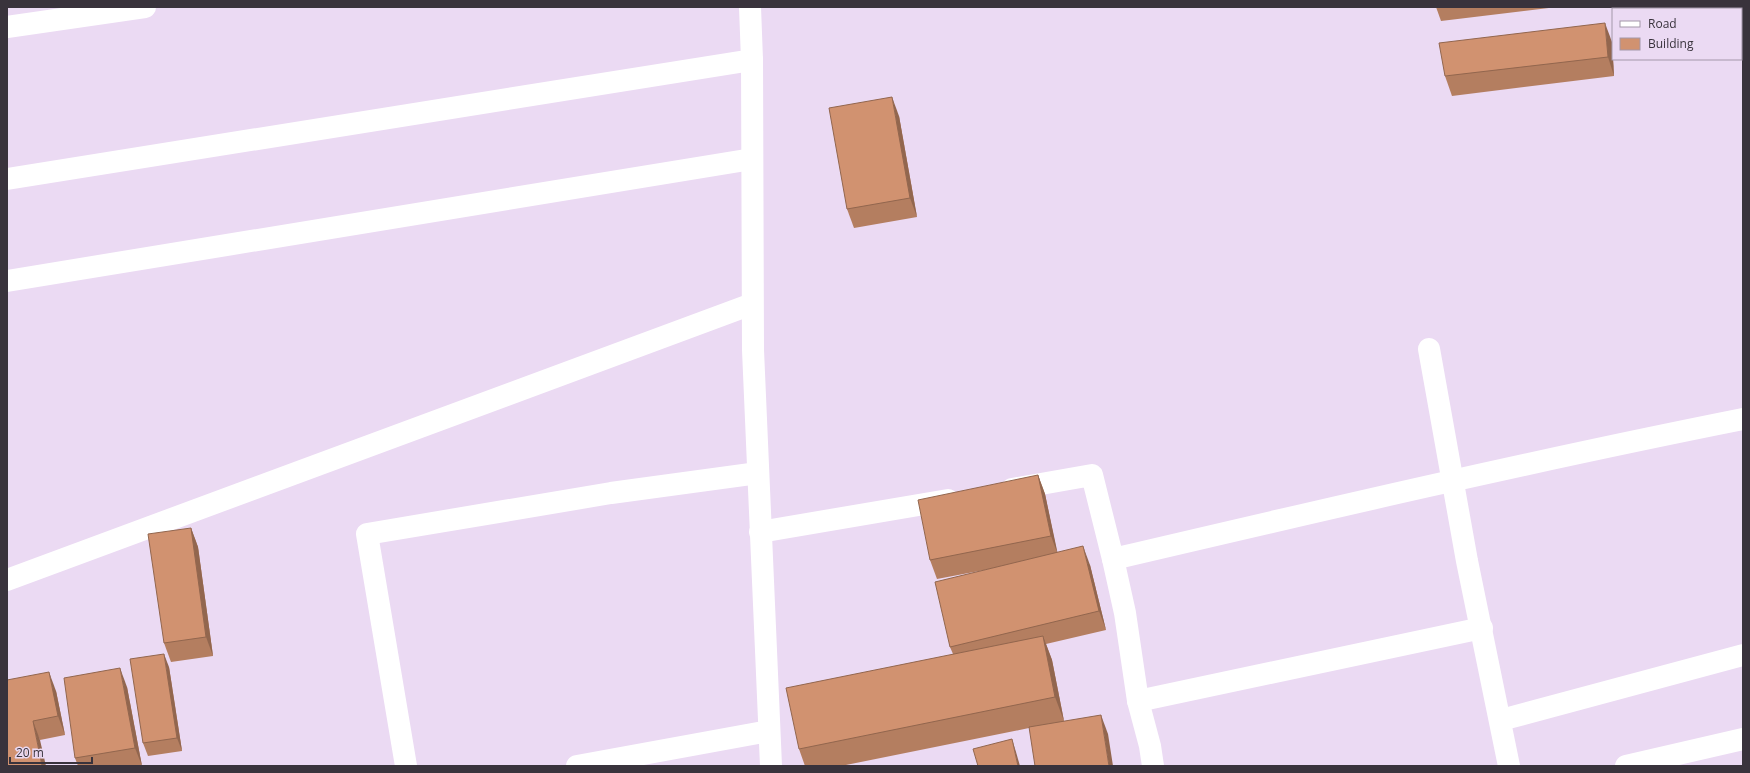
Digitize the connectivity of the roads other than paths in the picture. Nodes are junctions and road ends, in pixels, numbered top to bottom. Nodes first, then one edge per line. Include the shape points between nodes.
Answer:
1 (145, 7) edge
2 (750, 7) edge
3 (7, 27) edge
4 (752, 60) junction
5 (752, 159) junction
6 (7, 179) edge
7 (7, 281) edge
8 (752, 304) junction
9 (1429, 348) dead end
10 (1743, 419) edge
11 (758, 474) junction
12 (1453, 481) junction
13 (992, 492) edge
14 (968, 496) edge
15 (760, 532) junction
16 (1113, 559) junction
17 (7, 580) edge
18 (1482, 628) junction
19 (1743, 654) edge
20 (1138, 701) junction
21 (1501, 720) junction
22 (769, 730) junction
23 (1743, 739) edge
24 (406, 766) edge
25 (578, 766) edge
26 (771, 766) edge
27 (1153, 766) edge
28 (1509, 766) edge
29 (1626, 766) edge

1 - 3 street
2 - 4 street
4 - 5 street
4 - 6 street
5 - 7 street
5 - 8 street
8 - 11 street
8 - 17 street
9 - 12 street
10 - 12 street
11 - 15 street
11 - 24 street via 611,493 367,534
12 - 16 street
12 - 18 street
13 - 16 street via 1092,475
14 - 15 street
15 - 22 street
16 - 20 street via 1125,613
18 - 20 street
18 - 21 street
19 - 21 street
20 - 27 street
21 - 28 street
22 - 25 street
22 - 26 street
23 - 29 street

